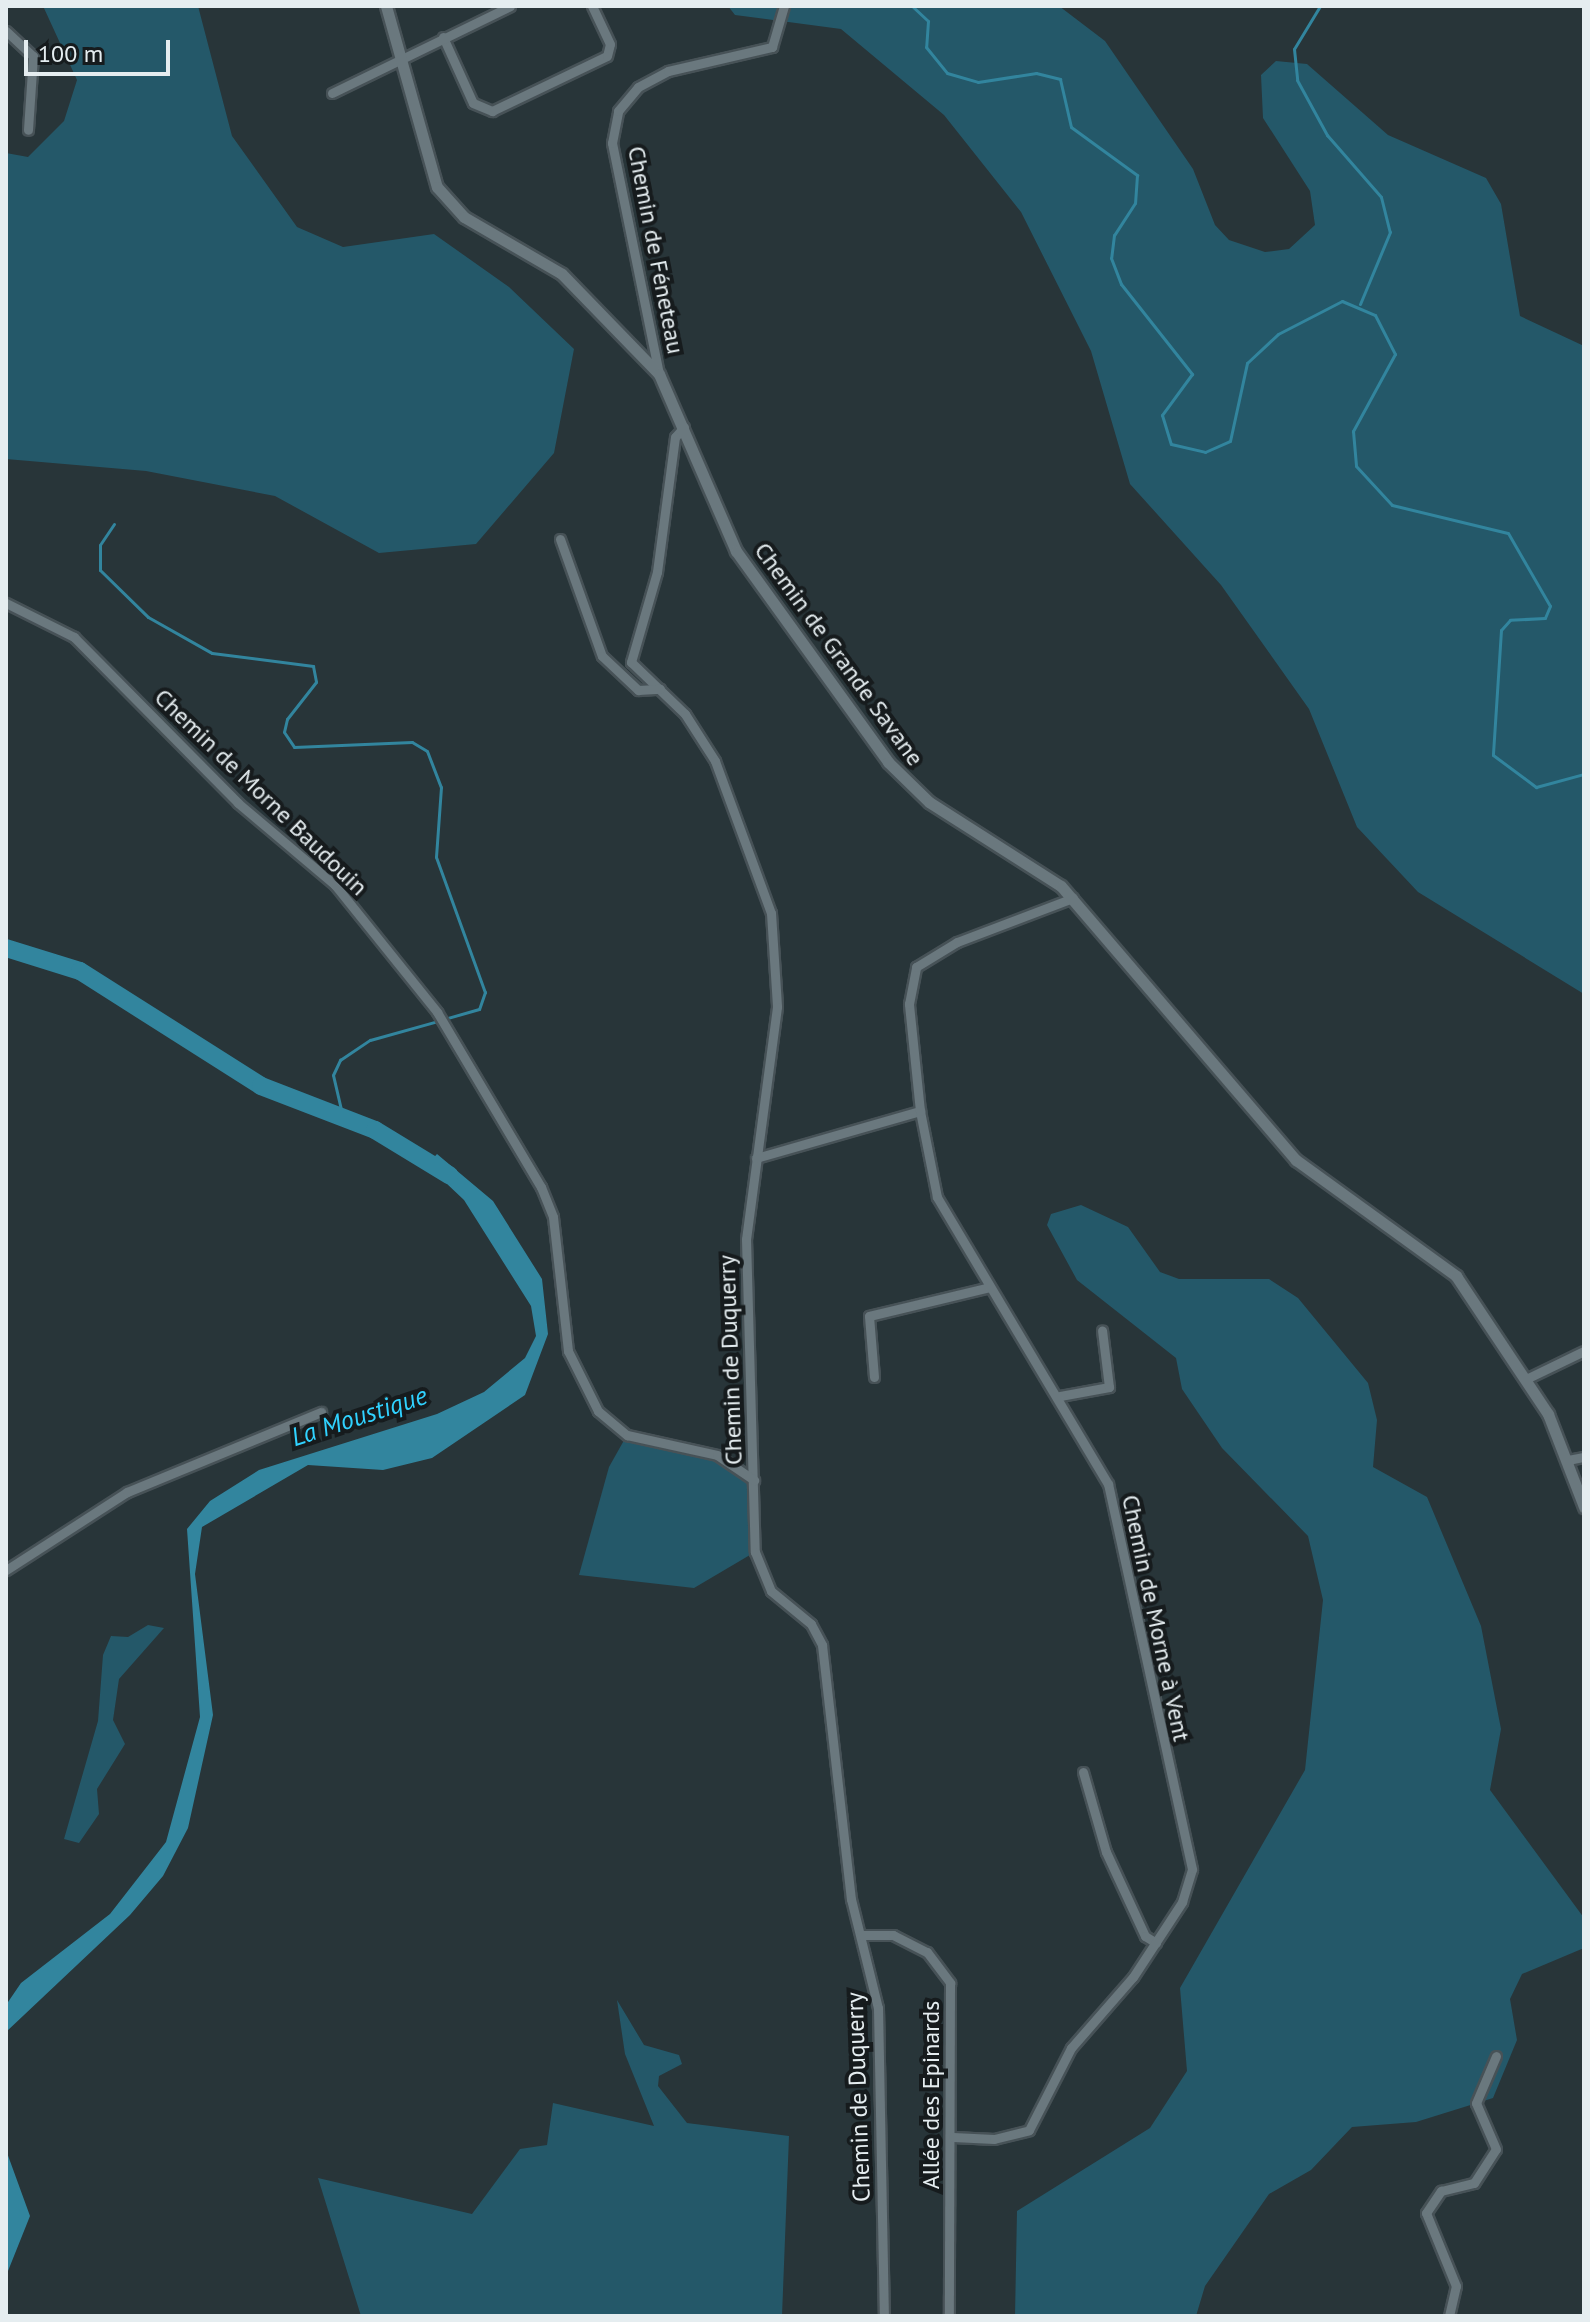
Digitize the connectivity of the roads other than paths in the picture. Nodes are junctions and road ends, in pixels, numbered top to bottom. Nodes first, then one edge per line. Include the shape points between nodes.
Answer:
1 (386, 6) edge
2 (510, 6) edge
3 (592, 6) edge
4 (784, 6) edge
5 (6, 31) edge
6 (443, 37) junction
7 (399, 59) junction
8 (332, 93) dead end
9 (28, 130) dead end
10 (659, 374) junction
11 (684, 427) junction
12 (560, 539) dead end
13 (6, 603) edge
14 (660, 689) junction
15 (1073, 898) junction
16 (920, 1111) junction
17 (756, 1158) junction
18 (990, 1287) junction
19 (1102, 1330) dead end
20 (1584, 1351) edge
21 (874, 1377) dead end
22 (1526, 1379) junction
23 (1060, 1396) junction
24 (321, 1412) dead end
25 (1584, 1457) edge
26 (1568, 1460) junction
27 (754, 1480) junction
28 (1580, 1486) edge
29 (1584, 1507) edge
30 (6, 1570) edge
31 (1083, 1772) dead end
32 (861, 1935) junction
33 (1156, 1943) junction
34 (1496, 2056) dead end
35 (953, 2137) junction
36 (884, 2316) edge
37 (949, 2316) edge
38 (1449, 2316) edge

1 - 7 street, Chemin de Grande Savane
2 - 6 street
3 - 6 street via 610,44 607,56 492,111 473,103
4 - 10 street, Chemin de Féneteau via 772,47 668,71 638,87 618,111 612,143
5 - 9 street via 33,56
6 - 7 street
7 - 8 street
7 - 10 street, Chemin de Grande Savane via 437,187 464,217 562,274
10 - 11 street, Chemin de Grande Savane
11 - 14 street, Chemin de Duquerry via 675,437 650,602 630,651 636,670
11 - 15 street, Chemin de Grande Savane via 736,551 888,762 929,802 1038,868
12 - 14 street via 602,656 638,690
13 - 27 street, Chemin de Morne Baudouin via 74,637 238,803 335,885 451,1031 553,1217 568,1351 584,1392 627,1435 717,1455
14 - 17 street, Chemin de Duquerry via 715,761 771,913 777,1007
15 - 16 street, Chemin de Morne à Vent via 957,942 916,967 909,1004
15 - 22 street, Chemin de Grande Savane via 1296,1160 1456,1276
16 - 17 street
16 - 18 street, Chemin de Morne à Vent via 937,1197
17 - 27 street, Chemin de Duquerry via 746,1239
18 - 21 street via 869,1316
18 - 23 street, Chemin de Morne à Vent
19 - 23 street via 1109,1387
20 - 22 street
22 - 26 street, Chemin de Grande Savane
23 - 33 street, Chemin de Morne à Vent via 1108,1484 1192,1869 1182,1902
24 - 30 street via 127,1492
25 - 26 street
26 - 28 street, Chemin de Grande Savane
27 - 32 street, Chemin de Duquerry via 756,1564 822,1645
28 - 29 street, Chemin de Grande Savane
31 - 33 street via 1106,1852 1145,1936
32 - 35 street, Allée des Epinards via 893,1935 927,1952 950,1983
32 - 36 street, Chemin de Duquerry via 878,2008
33 - 35 street, Chemin de Morne à Vent via 1071,2048 1029,2130 994,2139
34 - 38 street via 1476,2103 1496,2149 1474,2183 1441,2191 1426,2213 1456,2286
35 - 37 street, Allée des Epinards

